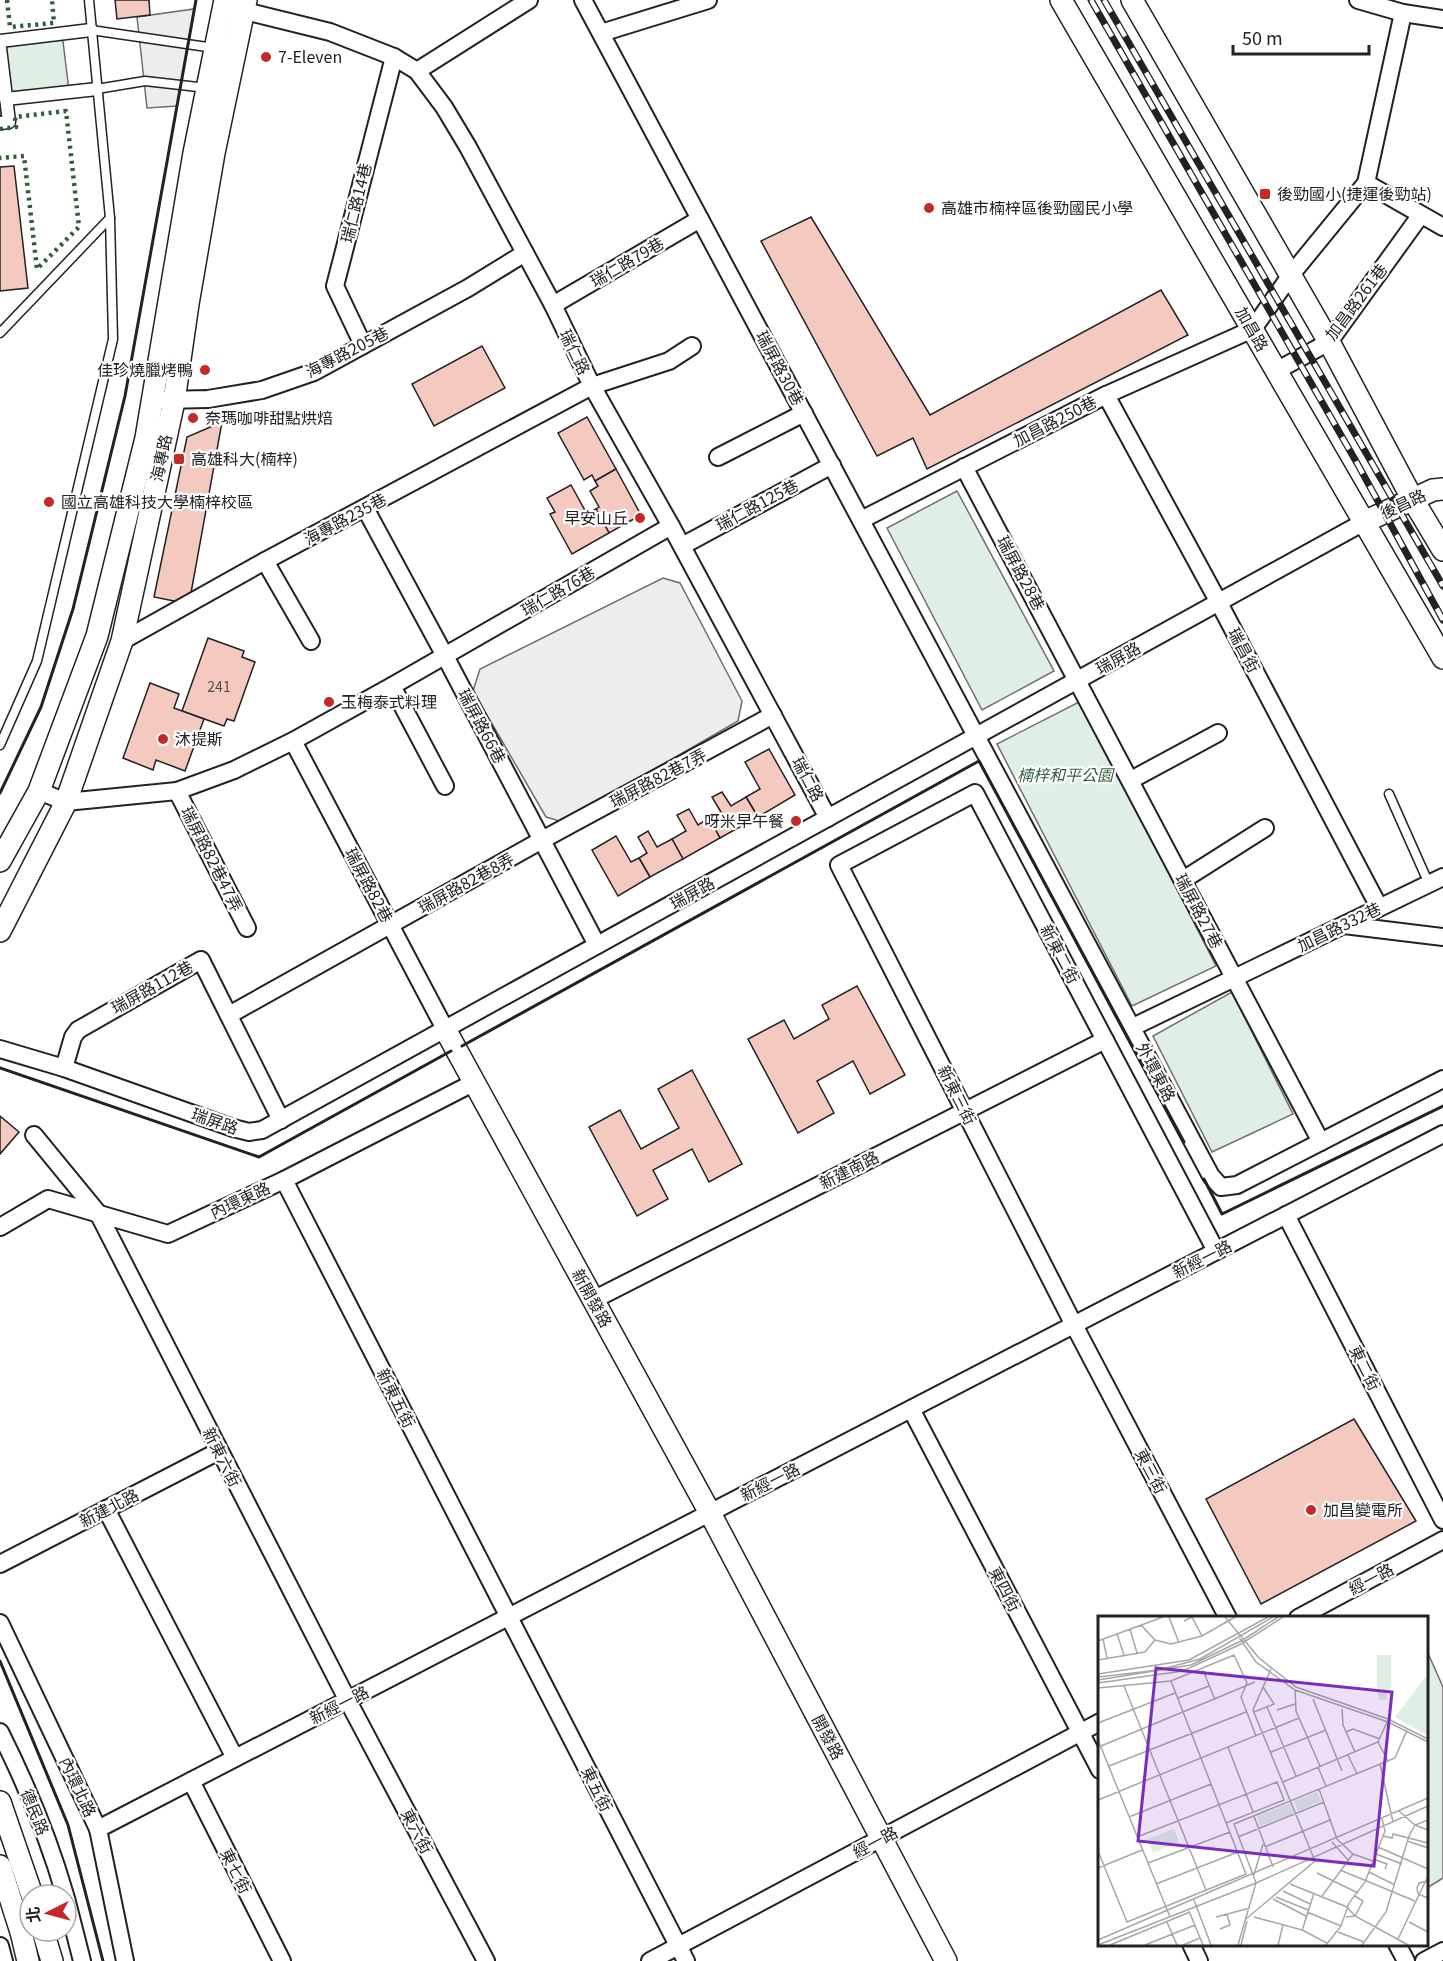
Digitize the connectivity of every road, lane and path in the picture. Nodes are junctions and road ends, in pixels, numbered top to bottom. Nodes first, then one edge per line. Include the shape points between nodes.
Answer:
1 (89, 0) edge
2 (529, 0) edge
3 (583, 0) edge
4 (708, 0) edge
5 (1061, 0) edge
6 (1132, 0) edge
7 (1358, 0) edge
8 (235, 4) edge
9 (1387, 4) edge
10 (1403, 13) junction
11 (1443, 20) edge
12 (91, 30) junction
13 (601, 33) junction
14 (0, 40) edge
15 (0, 48) edge
16 (214, 48) junction
17 (394, 57) junction
18 (417, 70) junction
19 (207, 88) junction
20 (97, 89) junction
21 (6, 99) junction
22 (0, 123) edge
23 (1366, 183) junction
24 (1420, 216) junction
25 (110, 218) junction
26 (700, 219) junction
27 (1443, 227) edge
28 (525, 253) junction
29 (1290, 276) junction
30 (553, 305) junction
31 (1253, 329) junction
32 (0, 333) edge
33 (1329, 342) junction
34 (363, 345) junction
35 (692, 346) dead end
36 (1276, 371) junction
37 (592, 386) junction
38 (1106, 395) junction
39 (163, 400) junction
40 (804, 413) junction
41 (718, 458) dead end
42 (832, 465) junction
43 (964, 467) junction
44 (1443, 489) edge
45 (1413, 500) junction
46 (364, 508) junction
47 (861, 520) junction
48 (1364, 522) junction
49 (671, 526) junction
50 (682, 546) junction
51 (1443, 550) edge
52 (265, 561) junction
53 (1218, 601) junction
54 (110, 638) junction
55 (311, 641) dead end
56 (446, 656) junction
57 (1443, 658) edge
58 (1078, 680) junction
59 (392, 686) junction
60 (773, 716) junction
61 (1218, 733) dead end
62 (976, 736) junction
63 (293, 741) junction
64 (0, 745) edge
65 (1131, 780) junction
66 (445, 786) dead end
67 (177, 790) junction
68 (39, 791) junction
69 (1389, 794) dead end
70 (66, 802) junction
71 (828, 818) junction
72 (1265, 828) dead end
73 (542, 840) junction
74 (0, 861) edge
75 (839, 865) joint
76 (1183, 880) junction
77 (1436, 880) edge
78 (1379, 907) junction
79 (1344, 925) junction
80 (390, 926) junction
81 (247, 928) dead end
82 (0, 931) edge
83 (1443, 937) edge
84 (597, 945) junction
85 (1234, 978) junction
86 (229, 1015) junction
87 (1133, 1027) junction
88 (445, 1029) junction
89 (1105, 1041) junction
90 (0, 1049) edge
91 (64, 1068) junction
92 (1443, 1079) edge
93 (473, 1083) junction
94 (965, 1112) junction
95 (280, 1120) junction
96 (1443, 1134) edge
97 (34, 1135) dead end
98 (1321, 1142) junction
99 (284, 1180) junction
100 (98, 1214) junction
101 (1286, 1215) junction
102 (0, 1227) edge
103 (1216, 1251) junction
104 (593, 1300) junction
105 (1074, 1325) junction
106 (911, 1409) junction
107 (219, 1451) junction
108 (106, 1509) junction
109 (710, 1513) junction
110 (1443, 1520) edge
111 (1443, 1540) edge
112 (0, 1564) edge
113 (1227, 1616) edge
114 (1300, 1616) edge
115 (509, 1617) junction
116 (0, 1623) edge
117 (348, 1701) junction
118 (1098, 1723) edge
119 (0, 1732) edge
120 (1080, 1732) junction
121 (235, 1758) junction
122 (1098, 1766) edge
123 (191, 1781) junction
124 (0, 1802) edge
125 (98, 1829) junction
126 (881, 1838) junction
127 (0, 1866) edge
128 (28, 1883) edge
129 (62, 1883) edge
130 (47, 1943) edge
131 (78, 1943) edge
132 (0, 1946) edge
133 (1192, 1946) edge
134 (1398, 1946) edge
135 (1443, 1951) edge
136 (682, 1954) edge
137 (4, 1961) edge
138 (28, 1961) edge
139 (52, 1961) edge
140 (82, 1961) edge
141 (125, 1961) edge
142 (282, 1961) edge
143 (486, 1961) edge
144 (650, 1961) edge
145 (946, 1961) edge
146 (1199, 1961) edge
147 (1406, 1961) edge
148 (1424, 1961) edge

1 - 12 lane
2 - 18 street
3 - 13 street, 瑞屏路30巷
4 - 13 street
5 - 31 street, 加昌路
6 - 29 street
7 - 9 street
8 - 16 street, 海專路
8 - 17 street, 瑞仁路 via 330,32
8 - 39 street, 海專路 via 196,257
9 - 10 street
10 - 11 street
10 - 23 street
12 - 14 street
12 - 16 lane
12 - 20 lane
13 - 26 street, 瑞屏路30巷
15 - 21 street
16 - 19 street, 海專路
17 - 18 street, 瑞仁路
17 - 34 street, 瑞仁路14巷 via 335,286
18 - 28 street, 瑞仁路 via 468,147
19 - 20 lane via 145,81
19 - 39 street, 海專路 via 192,165
20 - 21 street
20 - 25 lane
21 - 22 street via 9,122
23 - 24 street
23 - 29 street
24 - 27 street
24 - 33 street, 加昌路261巷
25 - 32 lane
25 - 64 lane via 112,339 37,661
26 - 30 street, 瑞仁路79巷
26 - 40 street, 瑞屏路30巷
28 - 30 street, 瑞仁路
28 - 34 street, 海專路205巷
29 - 31 street
29 - 33 street
30 - 37 street, 瑞仁路
31 - 36 street, 加昌路
31 - 38 street, 加昌路250巷
33 - 36 street, 加昌路261巷
33 - 45 street
34 - 39 street, 海專路205巷 via 314,372 262,390 208,399
35 - 37 street, 海專路235巷 via 669,362
36 - 48 street, 加昌路
37 - 46 street, 海專路235巷
37 - 49 street, 瑞仁路
38 - 43 street, 加昌路250巷
38 - 53 street, 瑞昌街
39 - 54 street, 海專路
40 - 41 street
40 - 42 street, 瑞屏路30巷
42 - 47 street, 瑞屏路30巷
42 - 50 street, 瑞仁路125巷
43 - 47 street, 加昌路250巷
43 - 58 street, 瑞屏路28巷
44 - 45 street, 後昌路
45 - 48 street, 後昌路
45 - 51 street
46 - 52 street, 海專路235巷
46 - 56 street, 瑞屏路66巷
47 - 62 street, 瑞屏路30巷
48 - 53 street, 瑞屏路
48 - 57 street, 加昌路
49 - 50 street, 瑞仁路
49 - 56 street, 瑞仁路76巷
50 - 60 street, 瑞仁路
52 - 54 street, 海專路235巷
52 - 55 street
53 - 58 street, 瑞屏路
53 - 78 street, 瑞昌街
54 - 68 street, 海專路
54 - 70 street, 海專路
56 - 59 street
56 - 73 street, 瑞屏路66巷
58 - 62 street, 瑞屏路
58 - 65 street, 瑞屏路27巷
59 - 63 street
59 - 66 street
60 - 71 street, 瑞仁路
60 - 73 street, 瑞屏路82巷7弄
61 - 65 street
62 - 71 street, 瑞屏路
62 - 87 street, 外環東路
63 - 67 street via 234,770
63 - 80 street, 瑞屏路82巷
65 - 76 street, 瑞屏路27巷
67 - 70 street
67 - 81 street, 瑞屏路82巷47弄
68 - 70 street
68 - 74 street, 海專路
69 - 77 lane
70 - 82 street, 海專路
71 - 84 street, 瑞屏路
72 - 76 street
73 - 80 street, 瑞屏路82巷8弄
73 - 84 street, 瑞屏路66巷
75 - 89 street, 新東二街 via 975,793
75 - 94 street, 新東三街
76 - 85 street, 瑞屏路27巷
77 - 78 street, 加昌路332巷
78 - 79 street, 加昌路332巷
79 - 83 street
79 - 85 street, 加昌路332巷
80 - 86 street
80 - 88 street, 瑞屏路82巷
84 - 88 street, 瑞屏路
85 - 87 street, 加昌路332巷
85 - 98 street, 瑞屏路27巷
86 - 91 street, 瑞屏路112巷 via 201,960 78,1030
86 - 95 street, 瑞屏路112巷
87 - 98 street, 外環東路 via 1211,1176 1221,1187 1237,1185
88 - 93 street, 新開發路
88 - 95 street, 瑞屏路
89 - 94 street, 新建南路
89 - 103 street, 新東二街
90 - 91 street, 瑞屏路
91 - 95 street, 瑞屏路 via 249,1132
92 - 98 street, 外環東路
93 - 99 street, 內環東路
93 - 104 street, 新開發路
94 - 104 street, 新建南路
94 - 105 street, 新東三街
96 - 101 street, 新經一路
97 - 100 street, 新東六街
99 - 100 street, 內環東路 via 168,1234
99 - 115 street, 新東五街
100 - 102 street, 內環東路 via 48,1199
100 - 107 street, 新東六街
101 - 103 street, 新經一路
101 - 110 street, 東二街
103 - 105 street, 新經一路
104 - 109 street, 新開發路
105 - 106 street, 新經一路
105 - 113 street, 東三街
106 - 109 street, 新經一路
106 - 120 street, 東四街
107 - 108 street, 新建北路
107 - 117 street, 新東六街
108 - 112 street, 新建北路
108 - 121 street
109 - 115 street, 新經一路
109 - 126 street, 開發路
111 - 114 street, 經一路
115 - 117 street, 新經一路
115 - 136 street, 東五街
116 - 125 street, 內環北路
117 - 121 street, 新經一路
117 - 143 street, 東六街
118 - 120 street, 經一路
119 - 129 street, 德民路 via 35,1809
120 - 122 street, 東四街
120 - 126 street, 經一路
121 - 123 street, 新經一路
123 - 125 street, 新經一路
123 - 142 street, 東七街
124 - 128 street, 德民路
125 - 141 street, 內環北路
126 - 136 street, 經一路
126 - 145 street, 開發路
127 - 138 street
130 - 139 street
131 - 140 street, 德民路
132 - 137 street
133 - 146 street
134 - 147 street
135 - 148 street
136 - 144 street, 經一路

